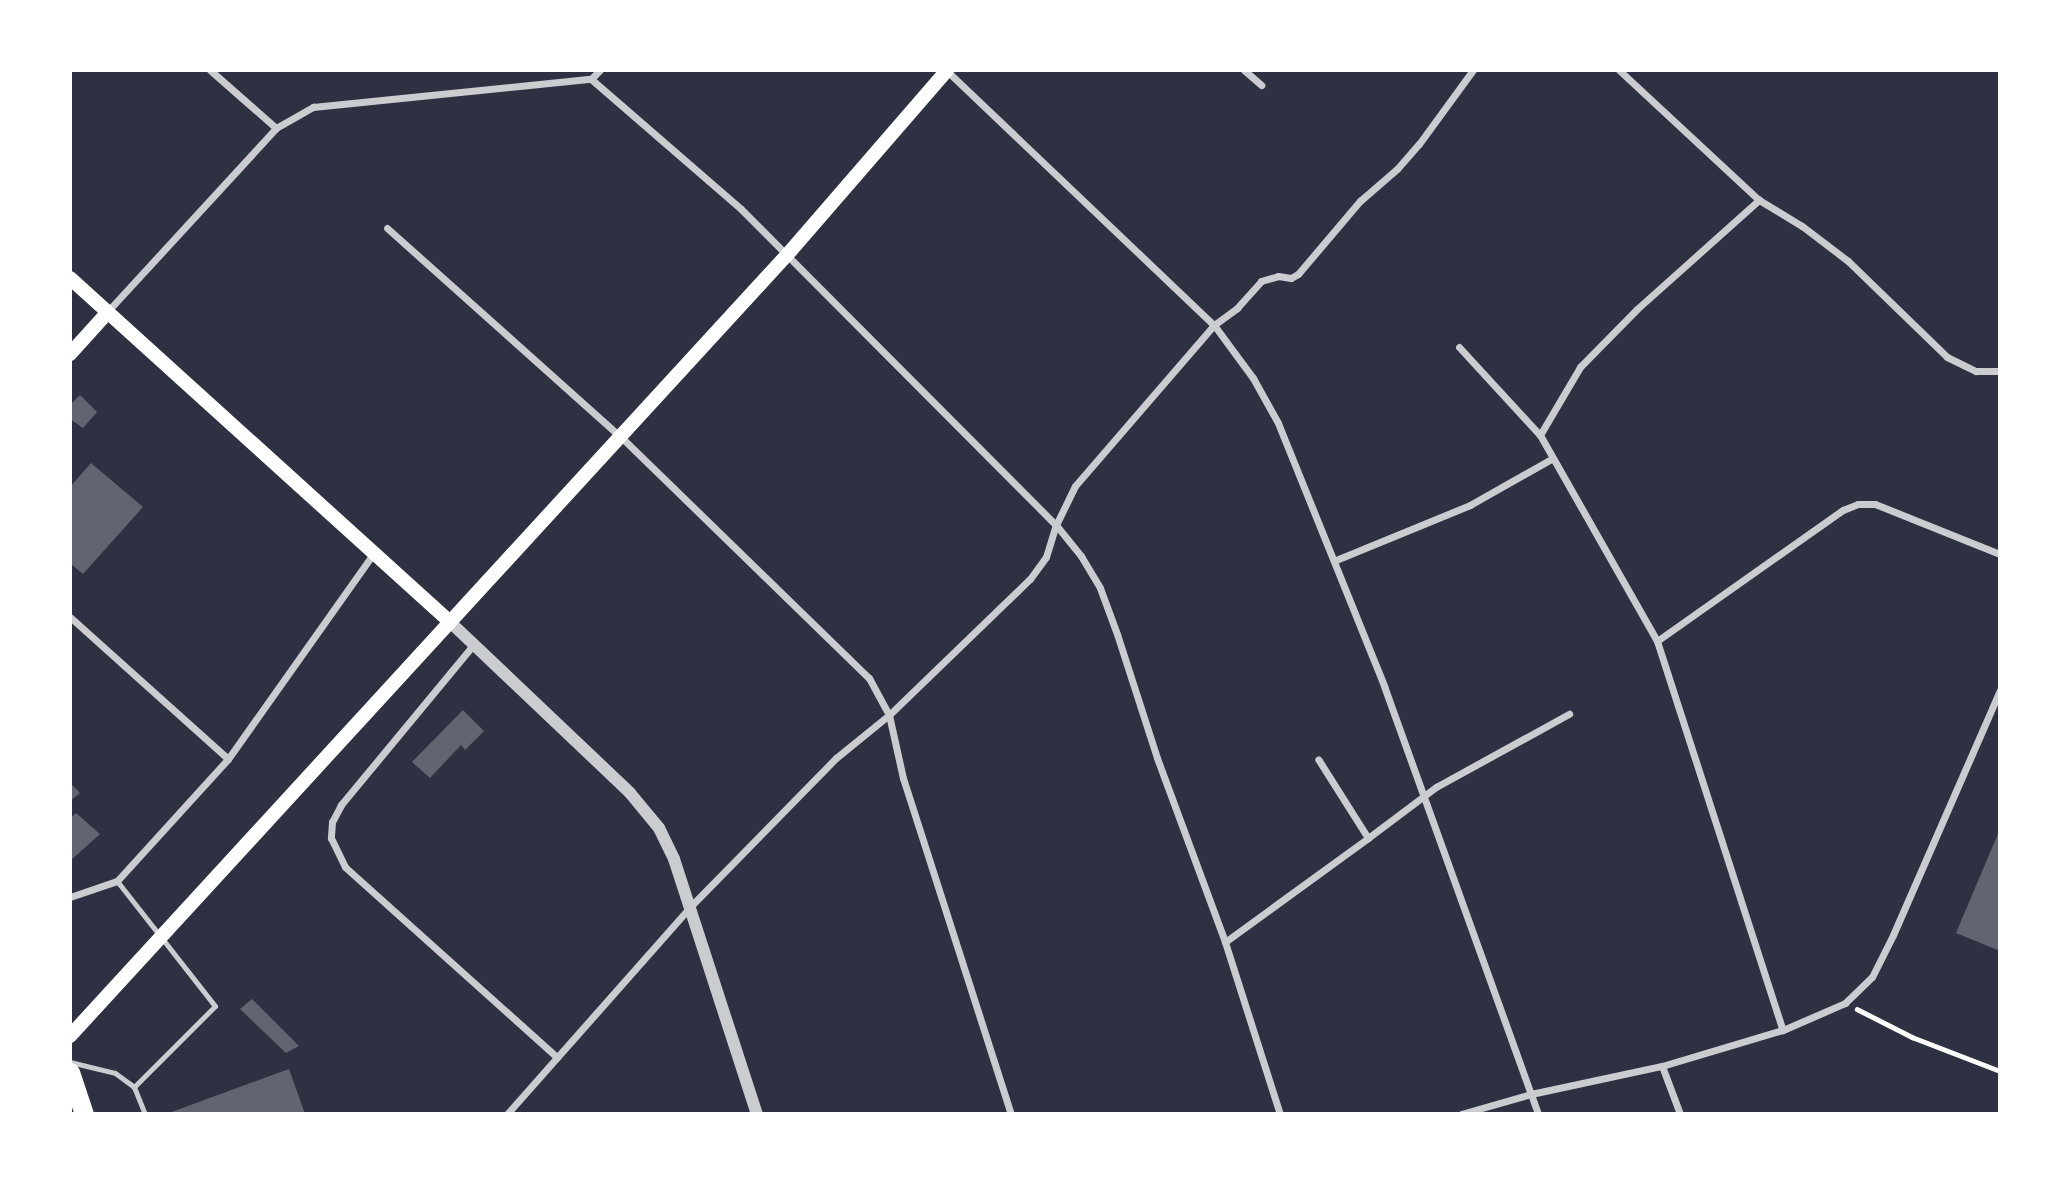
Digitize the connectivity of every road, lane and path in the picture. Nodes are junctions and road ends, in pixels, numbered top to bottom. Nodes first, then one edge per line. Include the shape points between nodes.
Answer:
1 (210, 70) edge
2 (600, 70) edge
3 (946, 70) edge
4 (1244, 70) edge
5 (1473, 70) edge
6 (1619, 70) edge
7 (591, 79) junction
8 (1261, 85) dead end
9 (276, 128) junction
10 (1759, 200) junction
11 (387, 228) dead end
12 (787, 255) junction
13 (70, 278) edge
14 (107, 313) junction
15 (1214, 325) junction
16 (1459, 347) dead end
17 (70, 354) edge
18 (2000, 371) edge
19 (1540, 435) junction
20 (621, 437) junction
21 (1553, 458) junction
22 (1056, 525) junction
23 (375, 553) junction
24 (2000, 554) edge
25 (1336, 560) junction
26 (70, 617) edge
27 (449, 621) junction
28 (1657, 641) junction
29 (475, 643) junction
30 (2000, 691) edge
31 (1569, 714) dead end
32 (889, 715) junction
33 (228, 759) junction
34 (1318, 759) dead end
35 (1424, 796) junction
36 (1368, 838) junction
37 (117, 880) junction
38 (70, 897) edge
39 (690, 907) junction
40 (1225, 942) junction
41 (1845, 1003) junction
42 (1783, 1030) junction
43 (70, 1036) edge
44 (556, 1057) junction
45 (70, 1062) edge
46 (1662, 1066) junction
47 (2000, 1071) edge
48 (70, 1072) edge
49 (134, 1087) junction
50 (1531, 1094) junction
51 (84, 1114) edge
52 (145, 1114) edge
53 (506, 1114) edge
54 (757, 1114) edge
55 (1011, 1114) edge
56 (1280, 1114) edge
57 (1461, 1114) edge
58 (1538, 1114) edge
59 (1680, 1114) edge

1 - 9 street
2 - 7 street
3 - 12 main road
3 - 15 street
4 - 8 street
5 - 15 street via 1412,152 1360,201 1298,274 1261,281
6 - 10 street
7 - 9 street via 313,107
7 - 12 street
9 - 14 street
10 - 18 street via 1848,261 1947,357 1976,371
10 - 19 street via 1637,309 1580,367
11 - 20 street
12 - 20 main road
12 - 22 street
13 - 14 main road
14 - 17 main road
14 - 23 main road
15 - 22 street via 1075,486
15 - 25 street via 1253,378 1278,423
16 - 19 street
19 - 21 street
20 - 27 main road
20 - 32 street via 869,678
21 - 25 street via 1470,505
21 - 28 street
22 - 32 street via 1046,557 1030,579
22 - 40 street via 1082,556 1100,589
23 - 27 main road
23 - 33 street
24 - 28 street via 1875,504 1858,504
25 - 35 street
26 - 33 street
27 - 29 street
27 - 43 main road
28 - 42 street
29 - 39 street via 630,793 659,828
29 - 44 street via 341,805 332,822 331,838 345,867
30 - 41 street via 1893,935 1872,977
31 - 35 street
32 - 39 street via 836,758
32 - 55 street via 903,778
33 - 37 street
34 - 36 street
35 - 36 street
35 - 50 street
36 - 40 street
37 - 38 street
37 - 49 lane via 215,1006
39 - 44 street
39 - 54 street
40 - 56 street
41 - 42 street
41 - 47 path via 1912,1037
42 - 46 street
44 - 53 street
45 - 49 lane via 115,1073
46 - 50 street
46 - 59 street
48 - 51 highway
49 - 52 lane
50 - 57 street
50 - 58 street

